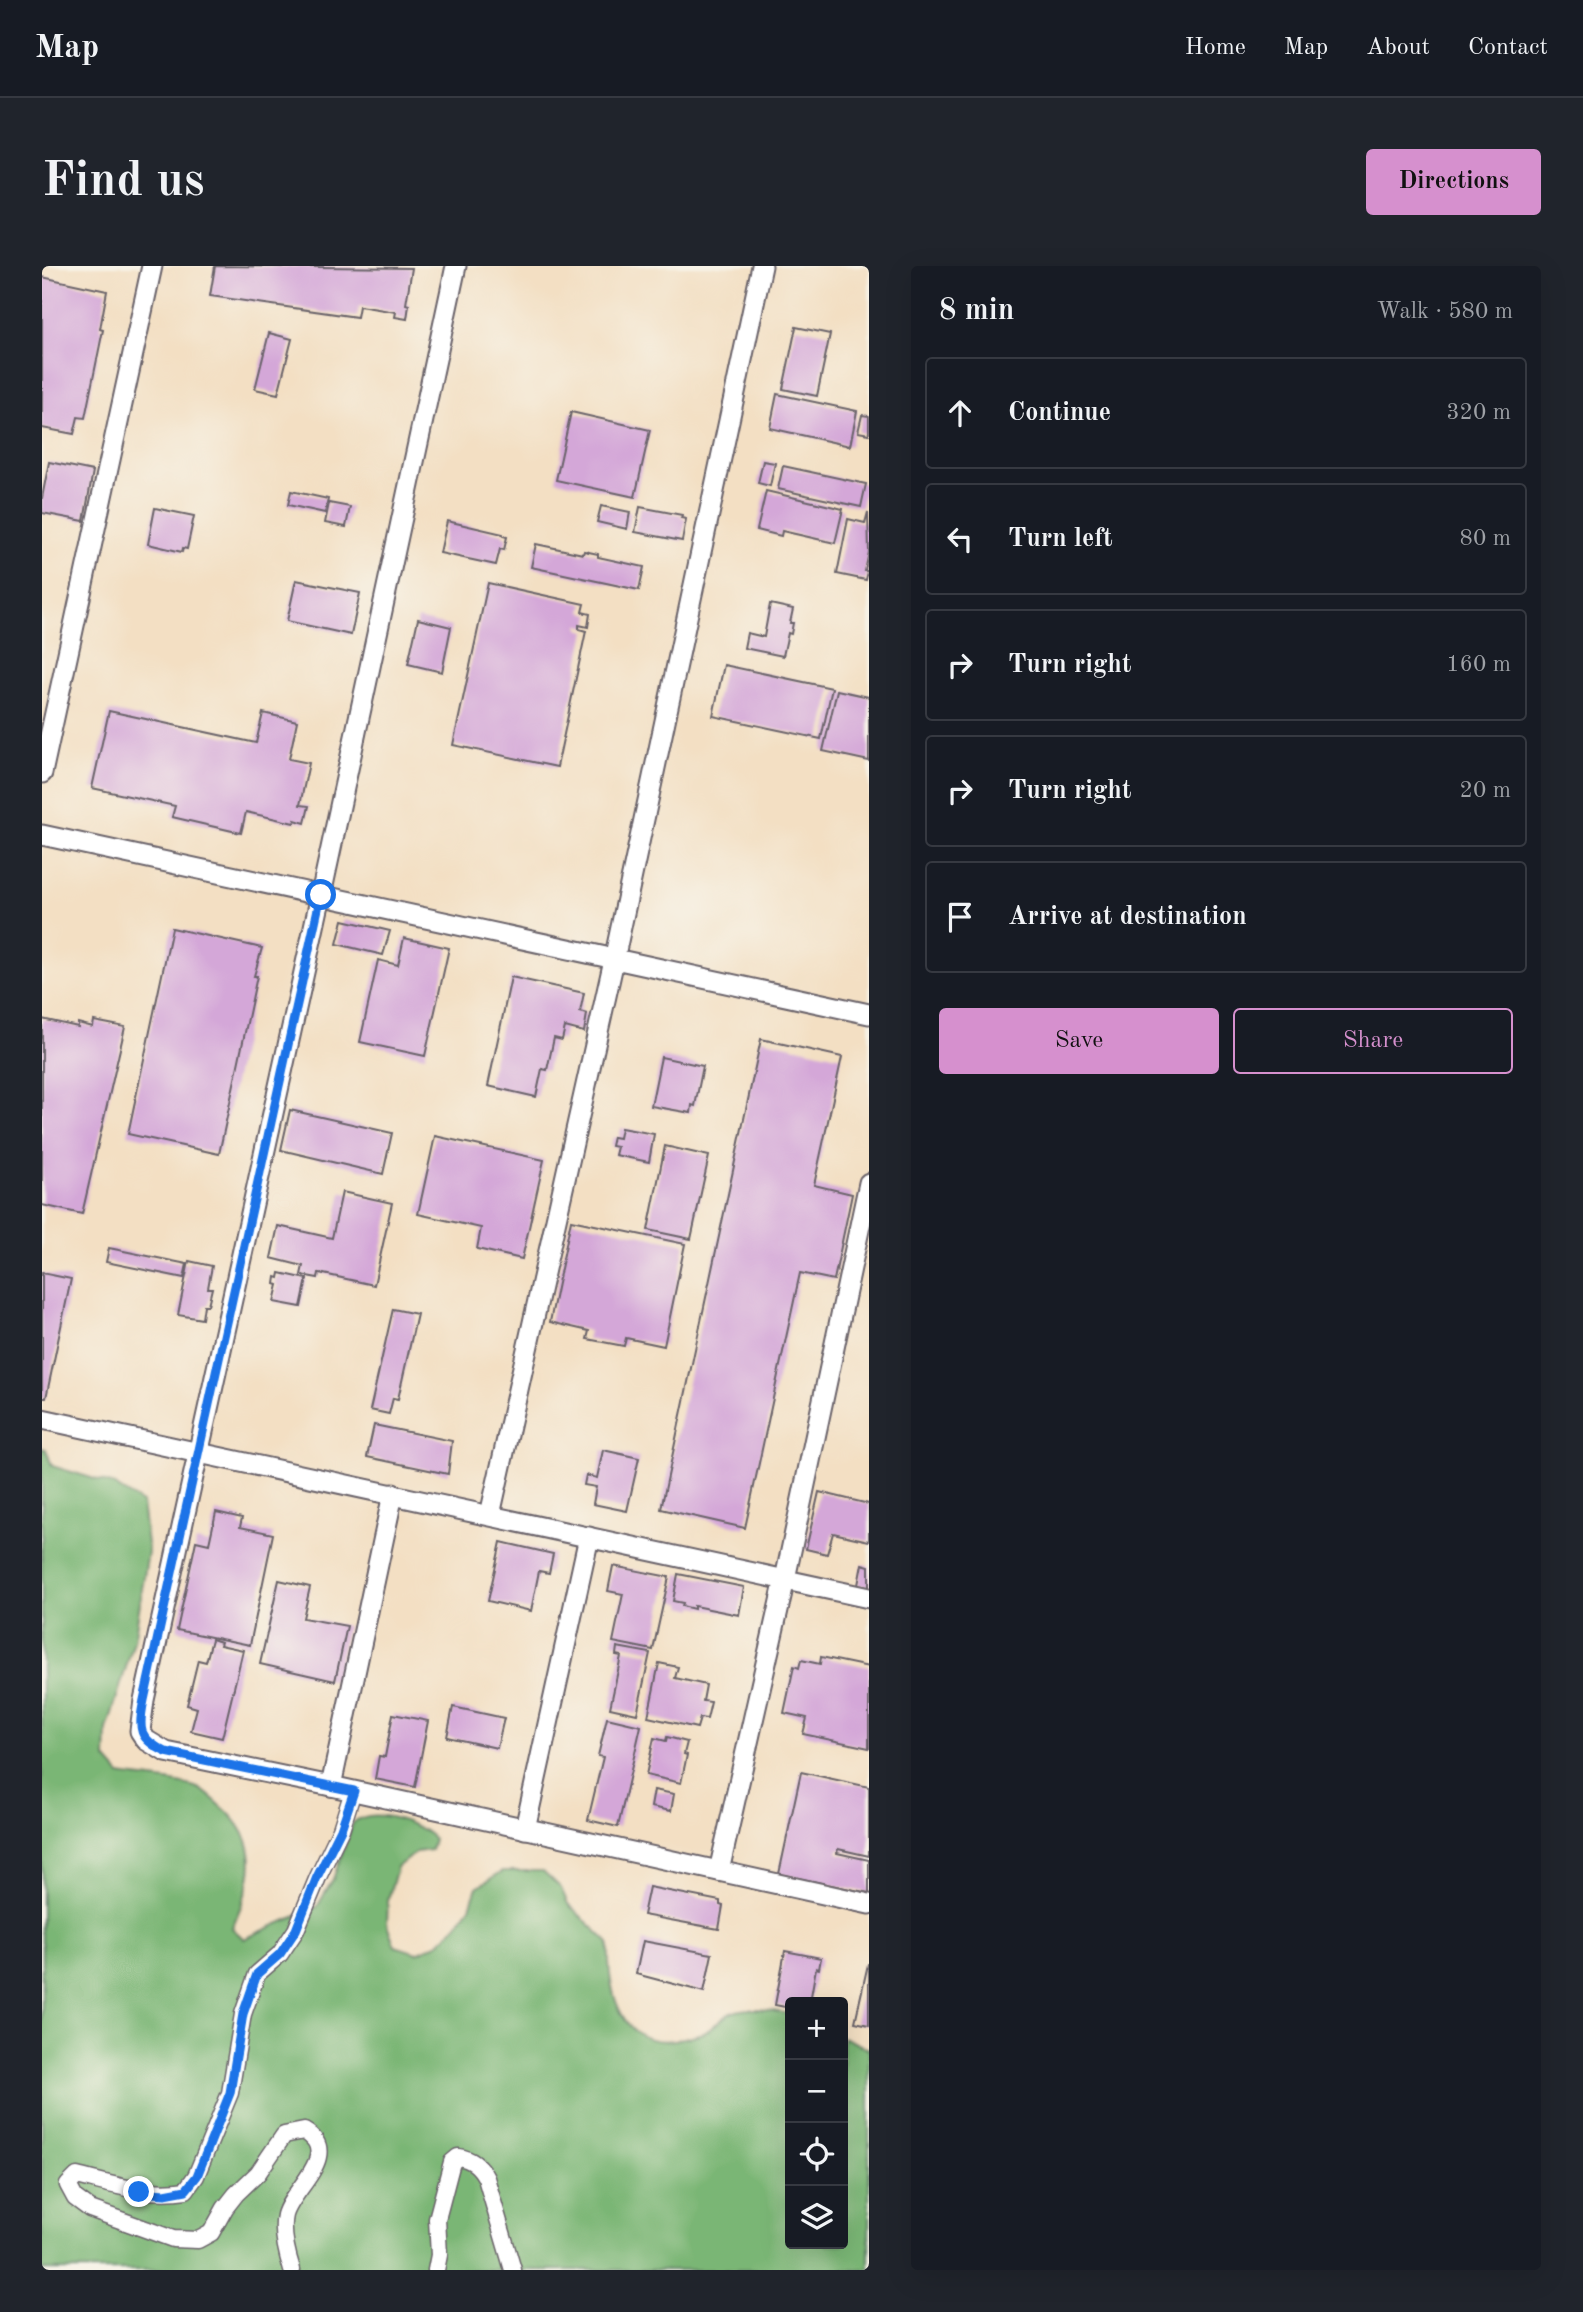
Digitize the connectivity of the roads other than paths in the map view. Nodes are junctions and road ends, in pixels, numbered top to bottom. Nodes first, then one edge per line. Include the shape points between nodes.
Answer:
1 (152, 266) edge
2 (456, 266) edge
3 (762, 266) edge
4 (42, 773) edge
5 (42, 835) edge
6 (321, 895) junction
7 (614, 960) junction
8 (869, 1014) edge
9 (869, 1182) edge
10 (42, 1419) edge
11 (198, 1453) junction
12 (393, 1494) junction
13 (490, 1514) junction
14 (589, 1537) junction
15 (785, 1579) junction
16 (869, 1598) edge
17 (331, 1786) junction
18 (354, 1791) junction
19 (524, 1829) junction
20 (719, 1871) junction
21 (869, 1904) edge
22 (292, 2270) edge
23 (436, 2270) edge
24 (513, 2270) edge

1 - 4 street
2 - 6 street
3 - 7 street
5 - 6 street
6 - 7 street
6 - 11 street
7 - 8 street
7 - 13 street
9 - 15 street
10 - 11 street
11 - 12 street
11 - 17 street via 141,1731 146,1740 166,1752
12 - 13 street
12 - 17 street
13 - 14 street
14 - 15 street
14 - 19 street
15 - 16 street
15 - 20 street
17 - 18 street
18 - 19 street
18 - 22 street via 296,1930 280,1954 257,1974 243,2014 230,2093 197,2176 186,2190 165,2194 77,2176 68,2185 90,2209 173,2239 198,2240 211,2233 225,2208 258,2173 284,2135 304,2131 315,2142 318,2160 291,2199 285,2217
19 - 20 street
20 - 21 street
23 - 24 street via 437,2219 452,2162 458,2157 480,2167 486,2178

